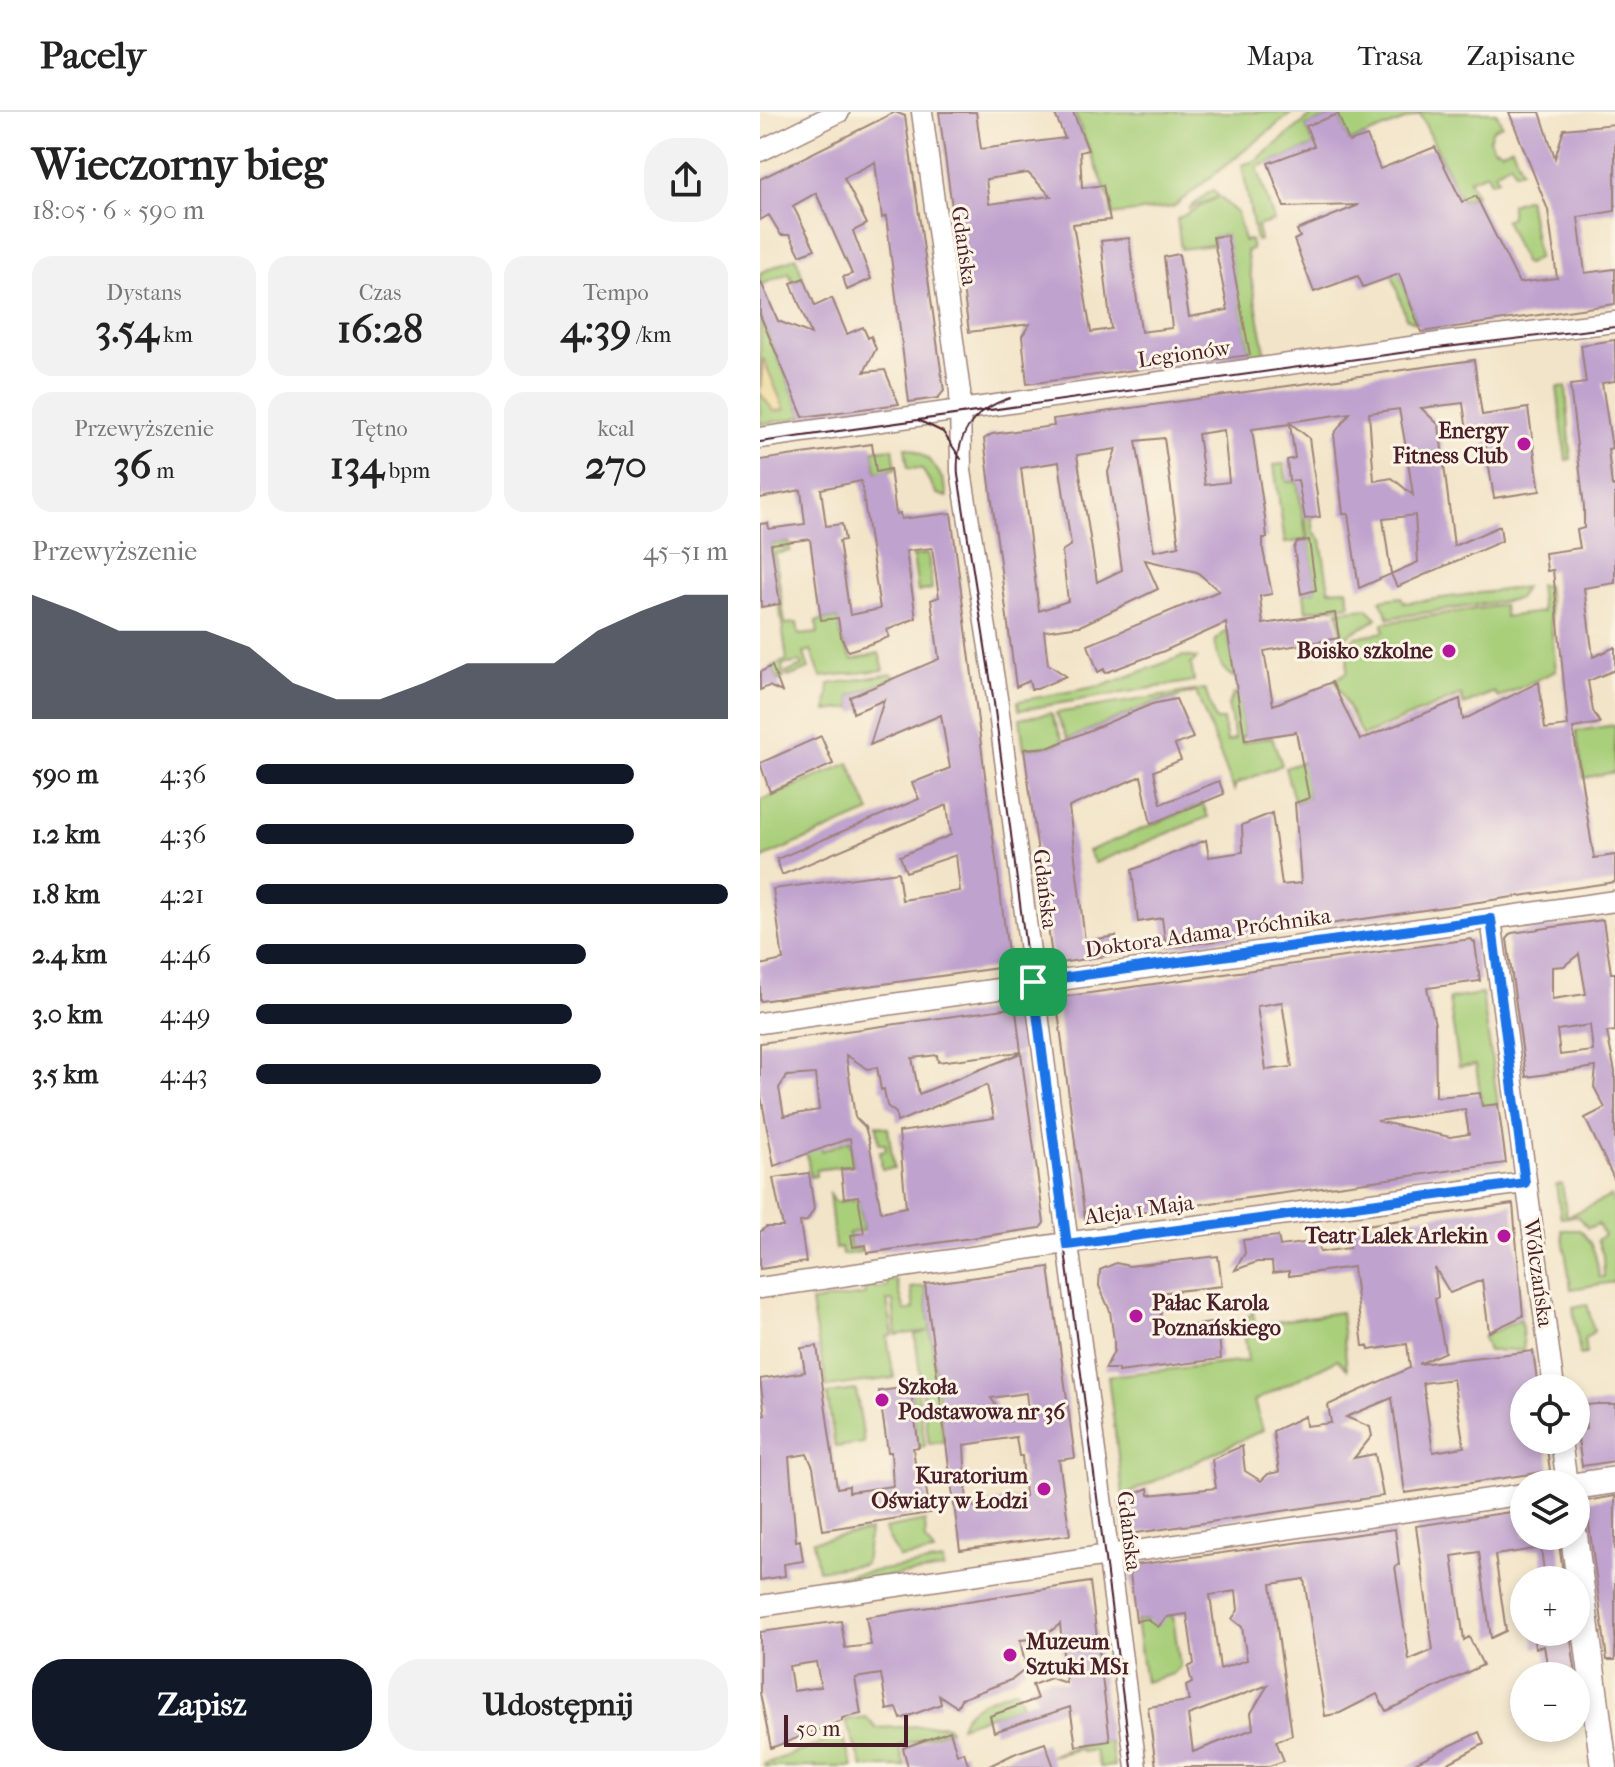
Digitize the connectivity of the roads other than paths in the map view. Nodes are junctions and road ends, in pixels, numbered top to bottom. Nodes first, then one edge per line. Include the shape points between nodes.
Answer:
1 (839, 112) edge
2 (922, 112) edge
3 (760, 151) edge
4 (1615, 322) edge
5 (959, 410) junction
6 (760, 438) edge
7 (1615, 901) edge
8 (1491, 919) junction
9 (1033, 982) junction
10 (760, 1023) edge
11 (1525, 1183) junction
12 (1067, 1245) junction
13 (760, 1288) edge
14 (1552, 1374) edge
15 (1615, 1480) edge
16 (1590, 1484) edge
17 (1510, 1496) edge
18 (1576, 1550) edge
19 (1108, 1553) junction
20 (760, 1606) edge
21 (1136, 1767) edge
22 (1604, 1767) edge

1 - 3 street
2 - 5 street, Gdańska
4 - 5 street, Legionów
5 - 6 street, Legionów
5 - 9 street, Gdańska via 961,471
7 - 8 street, Doktora Adama Próchnika
8 - 9 street, Doktora Adama Próchnika
8 - 11 street, Wólczańska
9 - 10 street, Doktora Adama Próchnika
9 - 12 street, Gdańska
11 - 12 street, Aleja 1 Maja
11 - 14 street, Wólczańska
12 - 13 street, Aleja 1 Maja
12 - 19 street, Gdańska
15 - 16 main road
17 - 19 street
18 - 22 main road
19 - 20 street
19 - 21 street, Gdańska

